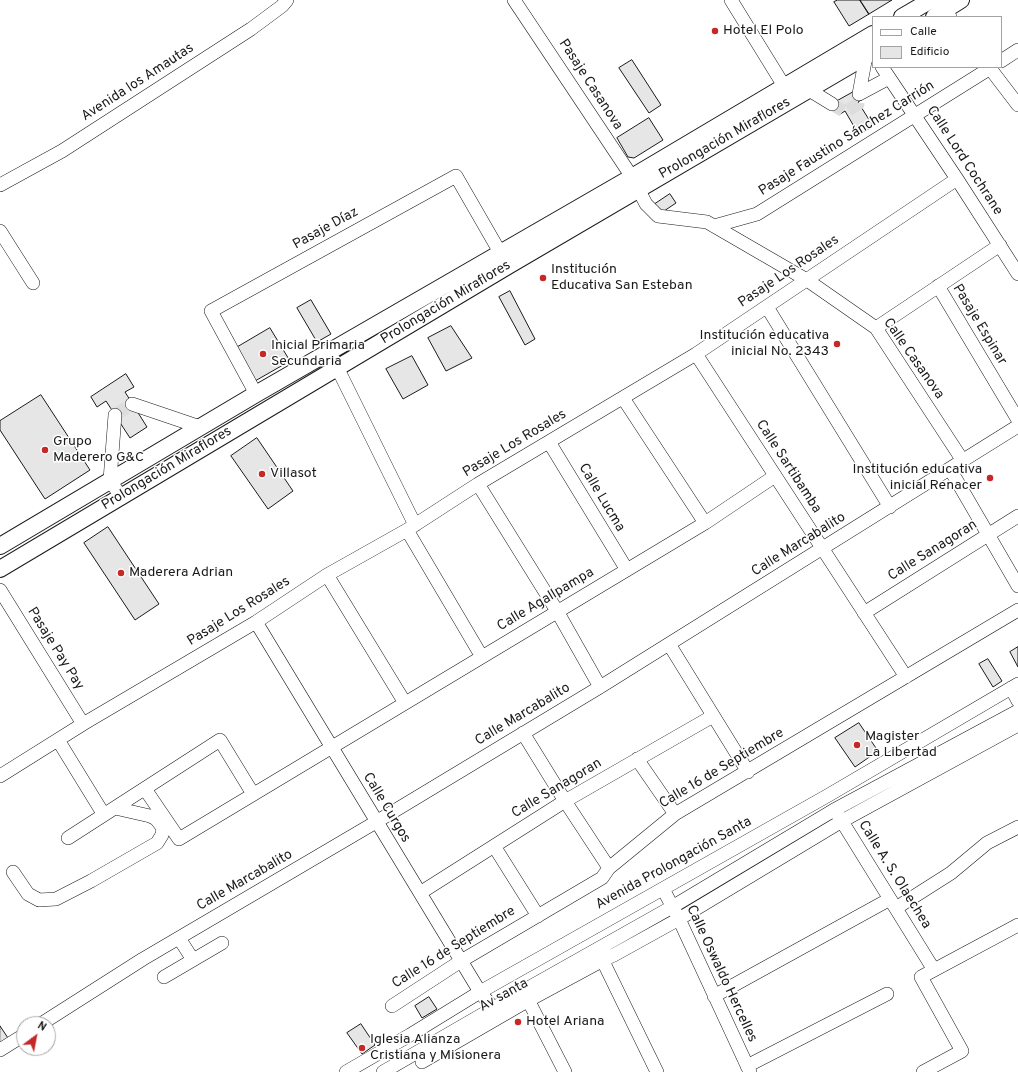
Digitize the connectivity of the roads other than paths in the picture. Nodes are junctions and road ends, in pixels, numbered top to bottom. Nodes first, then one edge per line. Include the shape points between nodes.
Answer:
1 (287, 0) edge
2 (514, 0) edge
3 (731, 0) edge
4 (931, 0) edge
5 (961, 0) edge
6 (942, 11) edge
7 (904, 16) edge
8 (870, 48) edge
9 (1018, 50) edge
10 (1002, 60) edge
11 (988, 68) edge
12 (991, 68) edge
13 (885, 72) edge
14 (809, 90) junction
15 (789, 93) junction
16 (832, 104) tunnel mouth
17 (1018, 105) edge
18 (914, 115) junction
19 (957, 179) junction
20 (635, 183) junction
21 (0, 185) edge
22 (714, 226) junction
23 (0, 231) edge
24 (1000, 245) junction
25 (500, 252) junction
26 (508, 266) junction
27 (1018, 274) edge
28 (807, 280) junction
29 (33, 283) dead end
30 (938, 286) junction
31 (767, 306) junction
32 (876, 328) junction
33 (329, 352) junction
34 (696, 354) junction
35 (338, 367) junction
36 (256, 394) junction
37 (623, 398) junction
38 (132, 404) dead end
39 (115, 415) dead end
40 (1018, 420) edge
41 (1018, 426) edge
42 (200, 427) junction
43 (549, 442) junction
44 (963, 462) junction
45 (950, 470) junction
46 (775, 476) junction
47 (110, 480) junction
48 (478, 484) junction
49 (120, 497) junction
50 (890, 507) junction
51 (1018, 516) edge
52 (704, 523) junction
53 (411, 528) junction
54 (988, 535) junction
55 (0, 546) edge
56 (823, 549) junction
57 (0, 569) edge
58 (627, 570) junction
59 (327, 575) junction
60 (1018, 586) edge
61 (0, 590) edge
62 (1018, 610) edge
63 (557, 611) junction
64 (864, 613) junction
65 (256, 622) junction
66 (669, 644) junction
67 (482, 656) junction
68 (906, 677) junction
69 (1014, 686) edge
70 (600, 687) junction
71 (1018, 701) edge
72 (405, 703) junction
73 (1018, 711) edge
74 (713, 716) junction
75 (83, 724) junction
76 (1018, 725) edge
77 (523, 733) junction
78 (58, 740) junction
79 (331, 747) junction
80 (637, 759) junction
81 (748, 772) junction
82 (0, 776) edge
83 (145, 789) junction
84 (254, 794) junction
85 (827, 796) junction
86 (565, 801) junction
87 (115, 808) junction
88 (834, 810) junction
89 (675, 814) junction
90 (104, 815) junction
91 (842, 821) junction
92 (376, 822) junction
93 (1018, 827) edge
94 (68, 838) dead end
95 (494, 846) junction
96 (609, 868) junction
97 (13, 872) dead end
98 (663, 889) junction
99 (420, 893) junction
100 (893, 903) junction
101 (672, 907) junction
102 (538, 916) junction
103 (679, 919) junction
104 (1018, 925) edge
105 (179, 938) junction
106 (222, 943) dead end
107 (600, 955) junction
108 (193, 960) junction
109 (461, 961) junction
110 (934, 970) junction
111 (164, 977) dead end
112 (480, 992) junction
113 (887, 994) dead end
114 (526, 996) junction
115 (714, 996) junction
116 (392, 1006) dead end
117 (493, 1008) junction
118 (54, 1016) edge
119 (410, 1035) junction
120 (16, 1040) edge
121 (0, 1050) edge
122 (422, 1062) edge
123 (748, 1069) edge
124 (346, 1072) edge
125 (383, 1072) edge
126 (565, 1072) edge
127 (657, 1072) edge
128 (923, 1072) edge

1 - 21 street, Avenida los Amautas via 251,29 62,151
2 - 20 street, Pasaje Casanova
3 - 15 street
4 - 7 main road
5 - 6 main road
8 - 13 street via 859,94
8 - 14 main road, Prolongación Miraflores
8 - 15 main road, Prolongación Miraflores
9 - 10 street
11 - 18 street, Pasaje Faustino Sánchez Carrión
12 - 17 street
13 - 18 street, Calle Lord Cochrane
14 - 15 main road, Prolongación Miraflores
14 - 16 street
15 - 20 main road, Prolongación Miraflores
18 - 19 street, Calle Lord Cochrane
18 - 22 street, Pasaje Faustino Sánchez Carrión via 757,214
19 - 24 street, Calle Lord Cochrane
19 - 28 street, Pasaje Los Rosales
20 - 22 street, Calle Casanova via 646,204 658,216 707,222
20 - 25 main road, Prolongación Miraflores
20 - 26 main road, Prolongación Miraflores
22 - 28 street, Calle Casanova
23 - 29 street
24 - 27 street, Calle Lord Cochrane
24 - 30 street
25 - 26 street
25 - 33 main road, Prolongación Miraflores
25 - 36 street, Pasaje Díaz via 456,176 211,311
26 - 35 main road, Prolongación Miraflores
28 - 31 street, Pasaje Los Rosales
28 - 32 street, Calle Casanova
30 - 32 street
30 - 40 street, Pasaje Espinar
31 - 34 street, Pasaje Los Rosales
31 - 50 street
32 - 44 street, Calle Casanova
33 - 35 street
33 - 36 main road, Prolongación Miraflores
34 - 37 street, Pasaje Los Rosales
34 - 46 street, Calle Sartibamba
35 - 49 main road, Prolongación Miraflores
35 - 53 street
36 - 42 main road, Prolongación Miraflores
37 - 43 street, Pasaje Los Rosales
37 - 52 street
38 - 42 street
39 - 47 street
41 - 44 street, Calle Marcabalito
42 - 47 main road, Prolongación Miraflores
43 - 48 street, Pasaje Los Rosales
43 - 58 street, Calle Lucma
44 - 45 street, Calle Marcabalito
45 - 50 street, Calle Marcabalito
45 - 54 street
46 - 52 street, Calle Agallpampa
46 - 56 street, Calle Sartibamba
47 - 49 street
47 - 55 main road, Prolongación Miraflores
48 - 53 street, Pasaje Los Rosales
48 - 63 street
49 - 57 main road, Prolongación Miraflores
50 - 56 street, Calle Marcabalito
51 - 54 street, Calle Sanagoran
52 - 58 street, Calle Agallpampa
53 - 59 street, Pasaje Los Rosales
53 - 67 street
54 - 60 street
54 - 64 street, Calle Sanagoran
56 - 64 street, Calle Sartibamba
56 - 66 street, Calle Marcabalito
58 - 63 street, Calle Agallpampa
59 - 65 street, Pasaje Los Rosales
59 - 72 street
61 - 75 street, Pasaje Pay Pay
62 - 68 street, Calle 16 de Septiembre
63 - 67 street, Calle Agallpampa
63 - 70 street
64 - 68 street, Calle Sartibamba
65 - 75 street, Pasaje Los Rosales
65 - 79 street, Calle Curgos
66 - 70 street, Calle Marcabalito
66 - 74 street
67 - 72 street, Calle Agallpampa
68 - 81 street, Calle 16 de Septiembre
69 - 71 street
69 - 85 street, Avenida Prolongación Santa
70 - 77 street, Calle Marcabalito
72 - 79 street, Calle Agallpampa
73 - 88 street
74 - 80 street, Calle Sanagoran
74 - 81 street
75 - 78 street, Pasaje Los Rosales
76 - 91 street
77 - 86 street
77 - 92 street, Calle Marcabalito
78 - 82 street, Pasaje Los Rosales
78 - 90 street
79 - 84 street, Calle Agallpampa
79 - 92 street, Calle Curgos
80 - 86 street, Calle Sanagoran
80 - 89 street
81 - 89 street, Calle 16 de Septiembre
83 - 84 street, Calle Agallpampa via 179,839
83 - 84 street via 220,740
83 - 87 street
85 - 88 street, Calle A. S. Olaechea
85 - 98 street, Avenida Prolongación Santa
86 - 95 street, Calle Sanagoran
86 - 96 street
87 - 90 street
87 - 97 street via 156,819 163,828 157,843 56,898 39,900 28,894
88 - 91 street, Calle A. S. Olaechea
88 - 101 street
89 - 96 street, Calle 16 de Septiembre
90 - 94 street
91 - 100 street, Calle A. S. Olaechea
91 - 103 street
92 - 99 street, Calle Curgos
92 - 105 street, Calle Marcabalito
93 - 100 street via 987,843 951,873
95 - 99 street, Calle Sanagoran
95 - 102 street
96 - 102 street, Calle 16 de Septiembre via 602,878
98 - 101 street, Calle Oswaldo Hercelles
98 - 112 street, Avenida Prolongación Santa
99 - 109 street, Calle Curgos
100 - 110 street, Calle A. S. Olaechea
100 - 115 street
101 - 103 street, Calle Oswaldo Hercelles
101 - 107 street
102 - 109 street, Calle 16 de Septiembre
103 - 107 street via 614,956
103 - 115 street, Calle Oswaldo Hercelles
104 - 110 street
105 - 108 street
105 - 118 street, Calle Marcabalito
106 - 108 street
107 - 114 street, Av santa
107 - 127 street
108 - 111 street
109 - 112 street, Calle Curgos
109 - 116 street, Calle 16 de Septiembre
110 - 128 street via 921,977 962,1051
112 - 117 street, Calle Curgos
112 - 119 street, Avenida Prolongación Santa
113 - 123 street
114 - 117 street
114 - 122 street, Av santa
114 - 126 street
115 - 123 street, Calle Oswaldo Hercelles
117 - 122 street
119 - 122 street
119 - 124 street, Avenida Prolongación Santa
120 - 121 street
122 - 125 street

